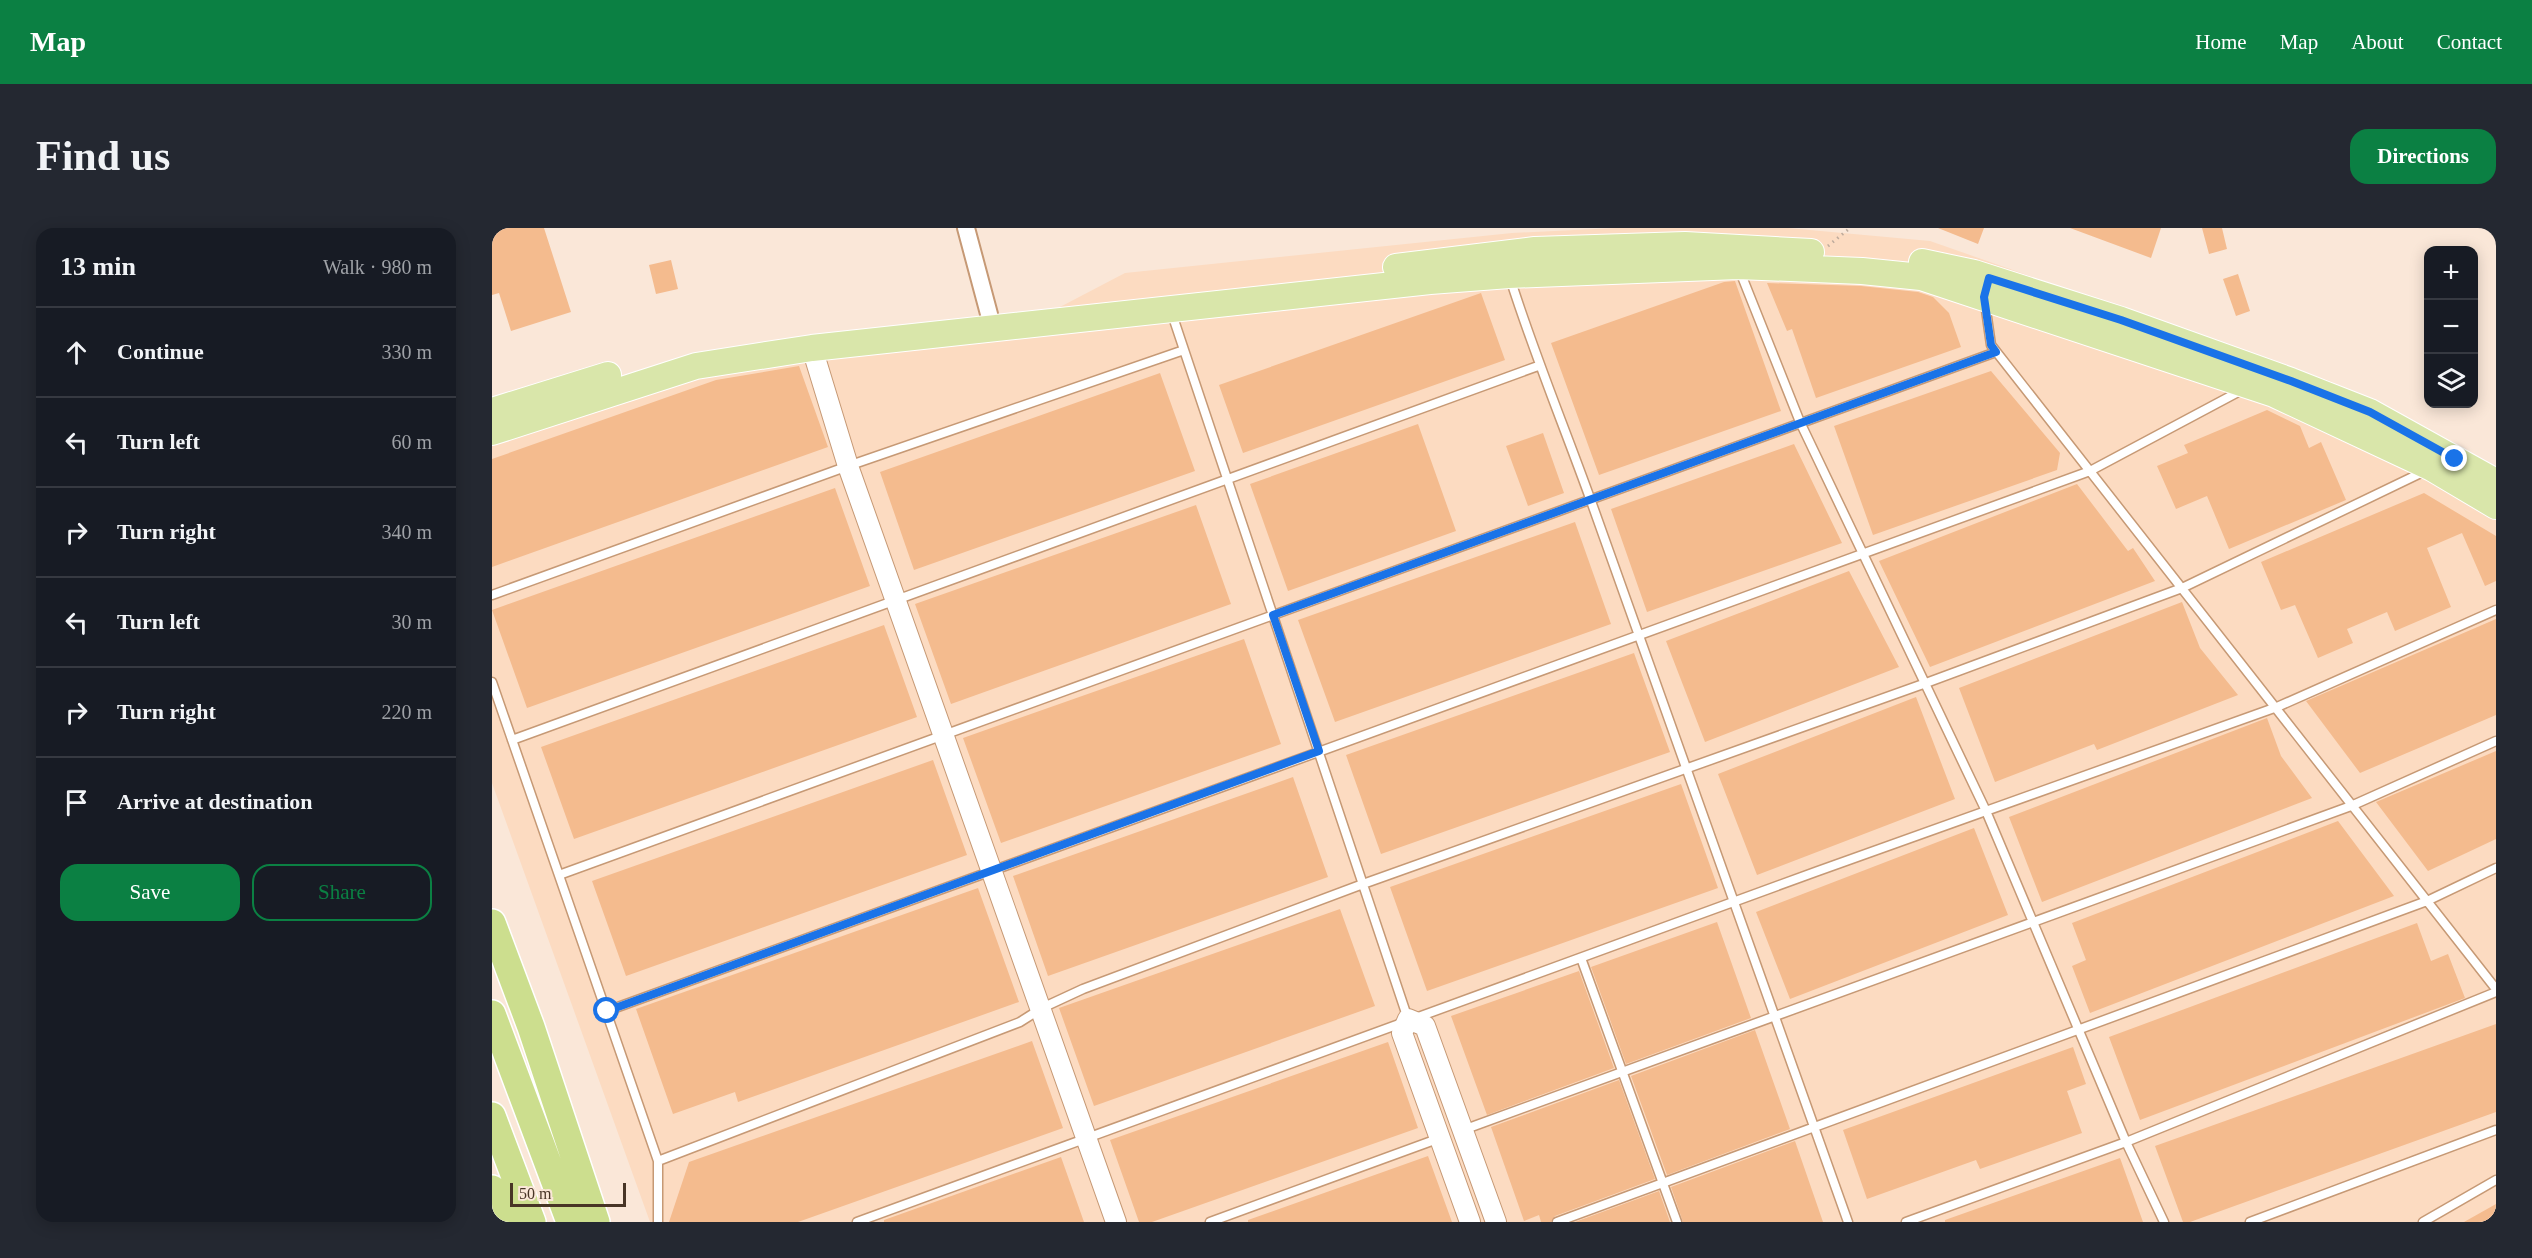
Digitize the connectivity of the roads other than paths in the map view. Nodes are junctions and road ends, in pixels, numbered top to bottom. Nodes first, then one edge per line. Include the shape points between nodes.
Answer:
1 (966, 228) edge
2 (1738, 266) junction
3 (1509, 275) junction
4 (1986, 287) junction
5 (1170, 309) junction
6 (989, 314) junction
7 (812, 348) junction
8 (1184, 350) junction
9 (1996, 352) junction
10 (1538, 366) junction
11 (2249, 386) junction
12 (492, 411) edge
13 (1800, 422) junction
14 (492, 432) edge
15 (848, 466) junction
16 (2432, 468) junction
17 (2090, 471) junction
18 (1228, 479) junction
19 (2496, 482) edge
20 (1590, 499) junction
21 (2496, 506) edge
22 (1863, 553) junction
23 (2182, 588) junction
24 (492, 596) edge
25 (896, 600) junction
26 (2496, 610) edge
27 (1273, 615) junction
28 (1637, 635) junction
29 (492, 682) edge
30 (1926, 683) junction
31 (2277, 707) junction
32 (944, 735) junction
33 (512, 740) junction
34 (2496, 741) edge
35 (1319, 751) junction
36 (1686, 769) junction
37 (2351, 806) junction
38 (1986, 810) junction
39 (2496, 868) edge
40 (992, 870) junction
41 (559, 875) junction
42 (1363, 884) junction
43 (2427, 901) junction
44 (1736, 902) junction
45 (2035, 921) junction
46 (492, 923) edge
47 (1581, 958) junction
48 (2496, 990) edge
49 (1042, 1008) junction
50 (607, 1011) junction
51 (492, 1014) edge
52 (1777, 1015) junction
53 (1408, 1019) junction
54 (2079, 1029) junction
55 (1623, 1072) junction
56 (492, 1116) edge
57 (1815, 1128) junction
58 (1463, 1130) junction
59 (2496, 1130) edge
60 (1087, 1138) junction
61 (1440, 1138) junction
62 (2126, 1142) junction
63 (658, 1161) junction
64 (2496, 1180) edge
65 (1663, 1183) junction
66 (492, 1189) edge
67 (504, 1222) edge
68 (532, 1222) edge
69 (570, 1222) edge
70 (596, 1222) edge
71 (658, 1222) edge
72 (857, 1222) edge
73 (1116, 1222) edge
74 (1210, 1222) edge
75 (1470, 1222) edge
76 (1496, 1222) edge
77 (1557, 1222) edge
78 (1677, 1222) edge
79 (1848, 1222) edge
80 (1906, 1222) edge
81 (2164, 1222) edge
82 (2250, 1222) edge
83 (2422, 1222) edge

1 - 6 street
2 - 3 main road
2 - 4 main road via 1862,271
2 - 13 lane
3 - 5 main road
3 - 10 lane
4 - 6 main road via 1899,257 1685,245 1536,250
4 - 9 lane via 1991,345
4 - 11 main road
4 - 19 main road via 2121,320 2291,381 2370,412
5 - 7 main road
5 - 8 lane
6 - 12 main road via 728,344 641,365
7 - 14 main road via 696,366
7 - 15 street
8 - 15 lane
8 - 18 lane
9 - 13 lane
9 - 17 lane
10 - 18 lane
10 - 20 lane
11 - 16 main road
11 - 17 lane
13 - 20 lane
13 - 22 lane
15 - 24 lane
15 - 25 street
16 - 21 main road
16 - 23 lane
17 - 22 lane
17 - 23 lane
18 - 25 lane
18 - 27 lane
20 - 27 lane
20 - 28 lane
22 - 28 lane
22 - 30 lane
23 - 30 lane
23 - 31 lane
25 - 32 street
25 - 33 lane
26 - 31 lane
27 - 32 lane
27 - 35 lane
28 - 35 lane
28 - 36 lane
29 - 33 lane
30 - 36 lane
30 - 38 lane
31 - 37 lane
31 - 38 lane
32 - 40 street
32 - 41 lane
33 - 41 lane
34 - 37 lane
35 - 40 lane
35 - 42 lane
36 - 42 lane
36 - 44 lane
37 - 43 lane
37 - 45 lane
38 - 44 lane
38 - 45 lane
39 - 43 lane
40 - 49 street
40 - 50 lane
41 - 50 lane
42 - 49 lane
42 - 53 lane
43 - 48 lane
43 - 54 lane
44 - 47 lane
44 - 52 lane
45 - 52 lane
45 - 54 lane
46 - 70 highway
47 - 53 lane
47 - 55 lane
48 - 62 lane
49 - 60 street
49 - 63 lane via 1020,1022
50 - 63 lane
51 - 69 highway
52 - 55 lane
52 - 57 lane
53 - 58 street via 1425,1026
53 - 60 lane
53 - 61 street via 1402,1033
54 - 57 lane
54 - 62 lane
55 - 58 lane
55 - 65 lane
56 - 68 highway
57 - 65 lane
57 - 79 lane
58 - 76 street
59 - 82 lane
60 - 72 lane
60 - 73 street
61 - 74 lane
61 - 75 street
62 - 80 lane
62 - 81 lane
63 - 71 lane
64 - 83 lane
65 - 77 lane
65 - 78 lane
66 - 67 highway

